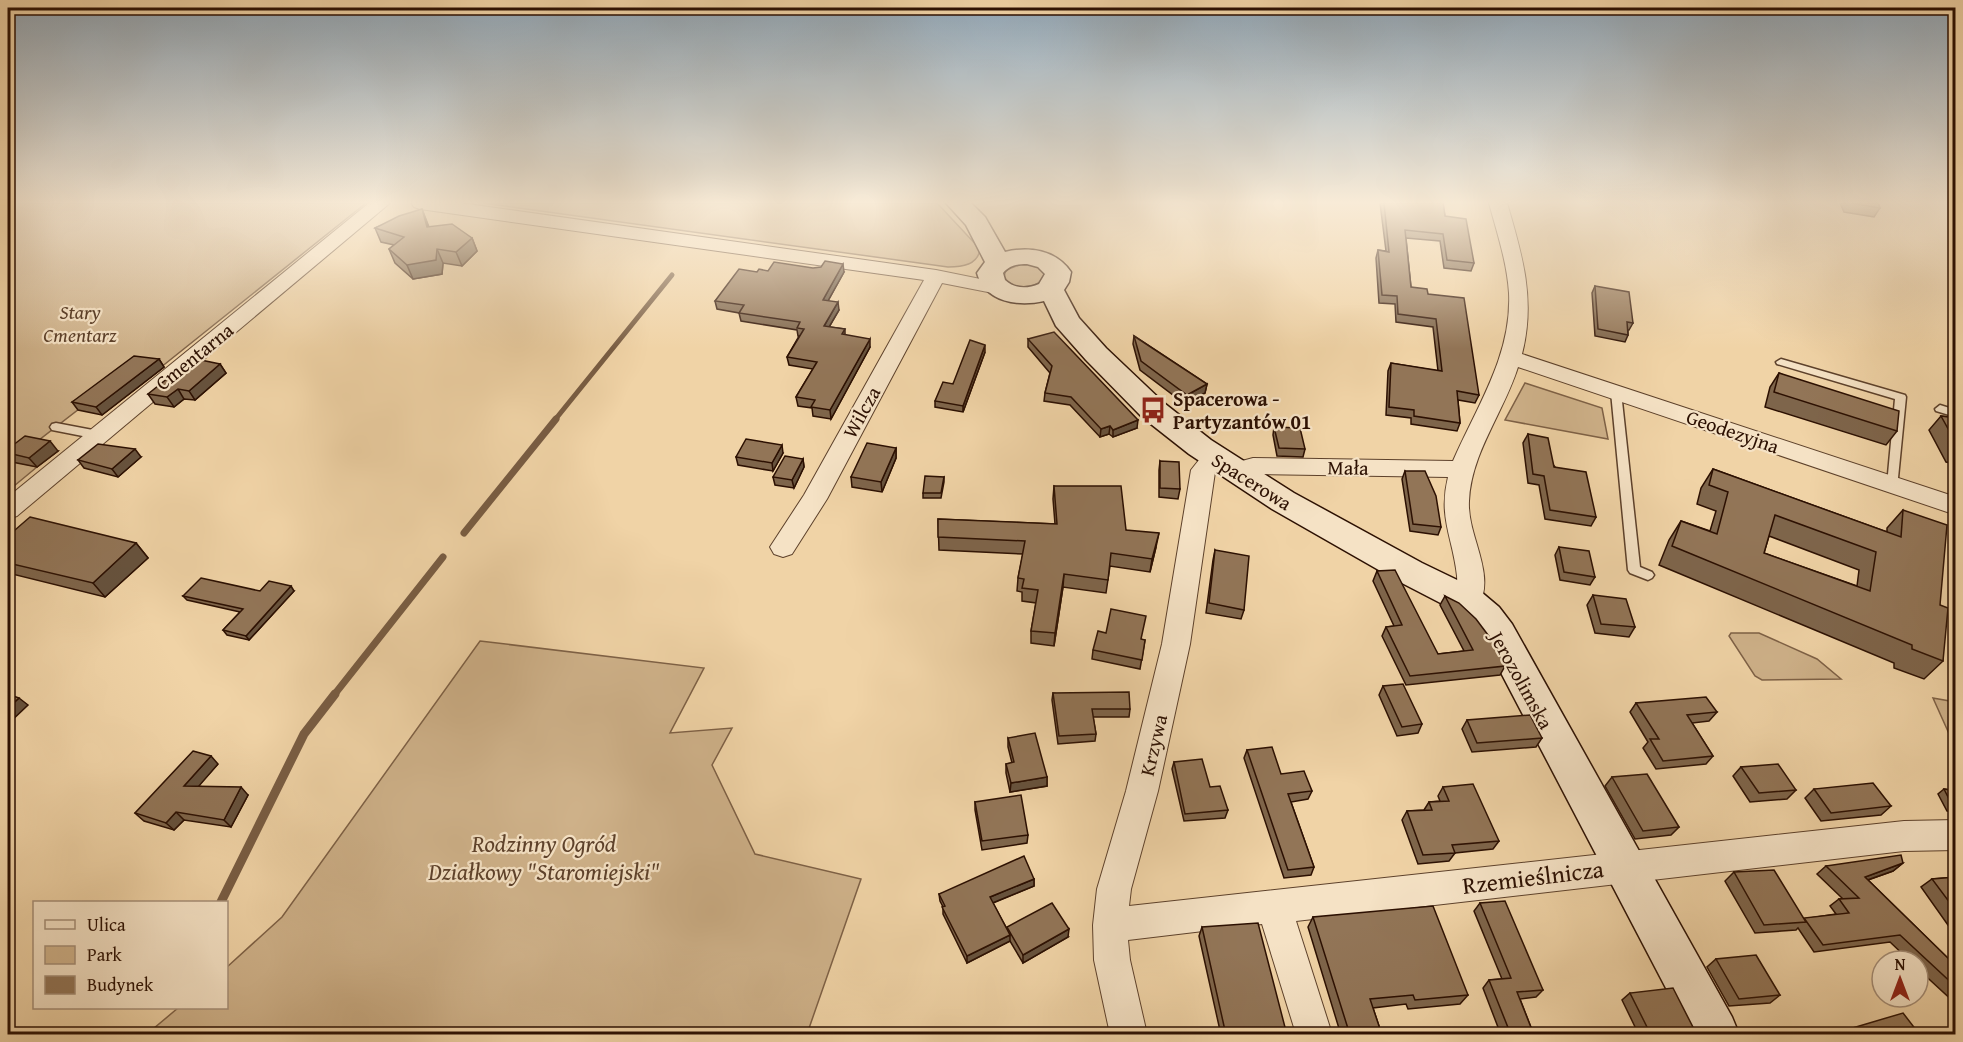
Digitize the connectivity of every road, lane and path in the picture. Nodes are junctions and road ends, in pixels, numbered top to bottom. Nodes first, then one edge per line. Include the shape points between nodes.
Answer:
1 (322, 252) edge
2 (764, 252) edge
3 (991, 252) edge
4 (1512, 252) edge
5 (1001, 270) junction
6 (936, 276) junction
7 (1038, 292) junction
8 (1510, 357) junction
9 (1781, 362) dead end
10 (1616, 392) junction
11 (1940, 409) dead end
12 (1956, 414) edge
13 (56, 427) dead end
14 (98, 435) junction
15 (1226, 464) junction
16 (1460, 469) junction
17 (1893, 485) junction
18 (1956, 506) edge
19 (8, 510) edge
20 (783, 547) dead end
21 (1648, 575) dead end
22 (1468, 601) junction
23 (1956, 835) edge
24 (1624, 866) junction
25 (1274, 907) junction
26 (1110, 925) junction
27 (1128, 1035) edge
28 (1314, 1035) edge
29 (1715, 1035) edge

1 - 14 street, Cmentarna
2 - 6 street
3 - 5 street
4 - 8 street via 1520,306
5 - 6 street
5 - 7 street, Spacerowa via 1016,295
5 - 7 street via 1039,258 1054,267 1058,278
6 - 20 street, Wilcza via 814,499
7 - 15 street, Spacerowa via 1153,410
8 - 10 street, Geodezyjna
8 - 16 street via 1491,407
9 - 17 lane via 1902,397
10 - 17 street, Geodezyjna
10 - 21 lane via 1634,570
11 - 12 lane
13 - 14 lane
14 - 19 street, Cmentarna
15 - 16 street, Mała
15 - 22 street, Spacerowa via 1343,535
15 - 26 street, Krzywa via 1203,470 1176,644 1142,791 1114,889
16 - 22 street via 1455,505 1472,584
17 - 18 street, Geodezyjna
22 - 24 street, Jerozolimska via 1499,634
23 - 24 street, Rzemieślnicza via 1904,836
24 - 25 street, Rzemieślnicza
24 - 29 street, Jerozolimska
25 - 26 street, Rzemieślnicza
25 - 28 street
26 - 27 street, Krzywa via 1112,960

